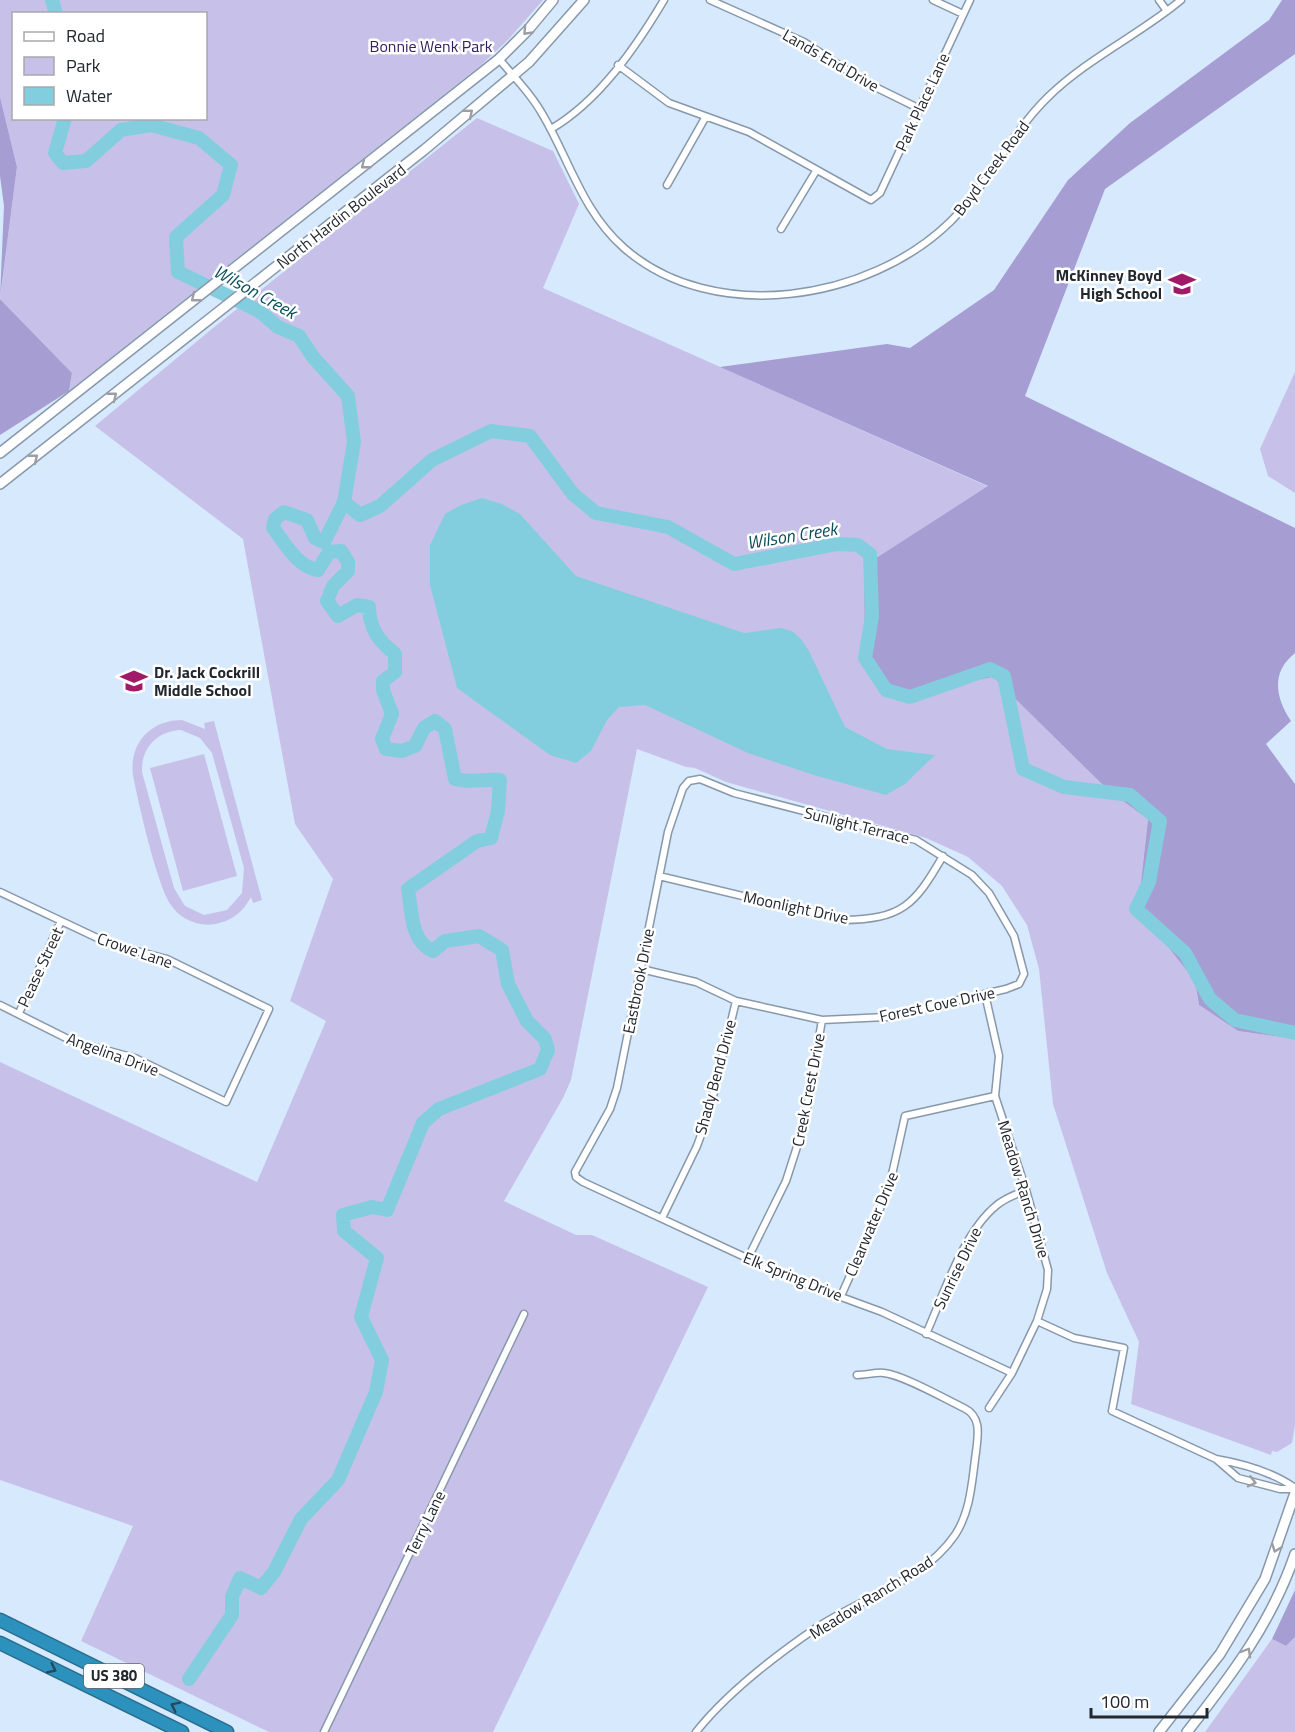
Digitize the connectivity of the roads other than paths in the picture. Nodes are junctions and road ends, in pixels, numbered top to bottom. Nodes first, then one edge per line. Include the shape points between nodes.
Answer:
1 (553, 0) edge
2 (584, 0) edge
3 (664, 0) edge
4 (710, 0) edge
5 (933, 0) edge
6 (970, 0) edge
7 (1159, 0) edge
8 (1181, 0) edge
9 (1167, 11) junction
10 (963, 14) junction
11 (499, 59) junction
12 (618, 65) junction
13 (513, 76) junction
14 (918, 108) junction
15 (705, 118) junction
16 (550, 129) junction
17 (816, 171) junction
18 (667, 185) dead end
19 (781, 229) dead end
20 (0, 453) edge
21 (0, 484) edge
22 (688, 781) joint
23 (944, 856) junction
24 (659, 876) junction
25 (0, 892) edge
26 (62, 921) junction
27 (641, 969) junction
28 (1022, 979) joint
29 (985, 994) junction
30 (736, 1001) junction
31 (0, 1005) edge
32 (19, 1013) junction
33 (822, 1020) junction
34 (995, 1096) junction
35 (226, 1102) joint
36 (576, 1177) joint
37 (1026, 1190) junction
38 (662, 1218) junction
39 (747, 1258) junction
40 (841, 1296) junction
41 (524, 1314) dead end
42 (1037, 1322) junction
43 (926, 1334) junction
44 (1011, 1373) junction
45 (857, 1375) dead end
46 (989, 1408) dead end
47 (1216, 1459) junction
48 (1295, 1490) edge
49 (1295, 1554) edge
50 (0, 1620) edge
51 (0, 1643) edge
52 (182, 1732) edge
53 (227, 1732) edge
54 (324, 1732) edge
55 (696, 1732) edge
56 (1159, 1732) edge
57 (1187, 1732) edge

1 -> 11 main road, North Hardin Boulevard
2 - 13 main road, North Hardin Boulevard via 544,48
3 - 12 street via 633,49
4 - 14 street, Lands End Drive via 804,42 866,82
5 - 10 street
6 - 10 street, Park Place Lane
7 - 9 street
8 - 9 street, Boyd Creek Road
9 - 16 street, Boyd Creek Road via 1047,98 971,199 930,240 880,270 832,285 770,295 731,295 692,287 655,271 623,248 596,218
10 - 14 street, Park Place Lane
11 - 13 street, Boyd Creek Road
11 -> 20 main road, North Hardin Boulevard
12 - 15 street via 659,97
12 - 16 street via 567,119
13 - 16 street, Boyd Creek Road
21 -> 13 main road, North Hardin Boulevard
14 - 17 street, Park Place Lane via 880,193 871,201
15 - 17 street via 749,132
15 - 18 street
17 - 19 street
22 - 23 street, Sunlight Terrace via 700,779 734,793 916,840
22 - 24 street, Eastbrook Drive via 668,832
23 - 24 street, Moonlight Drive via 909,905 868,920 843,920
23 - 28 street, Sunlight Terrace via 972,875 989,893 1014,936 1023,964
24 - 27 street, Eastbrook Drive
25 - 26 street, Crowe Lane
26 - 32 street, Pease Street
26 - 35 street, Crowe Lane via 110,944 167,959 269,1009
27 - 30 street, Forest Cove Drive via 696,982
27 - 36 street, Eastbrook Drive via 617,1088
28 - 29 street, Forest Cove Drive via 1006,989
29 - 33 street, Forest Cove Drive via 886,1017
29 - 34 street, Meadow Ranch Drive via 999,1056
30 - 33 street, Forest Cove Drive
30 - 38 street, Shady Bend Drive via 709,1113
31 - 32 street, Angelina Drive
32 - 35 street, Angelina Drive via 72,1041 135,1058
33 - 39 street, Creek Crest Drive via 804,1125 794,1159
34 - 37 street, Meadow Ranch Drive
34 - 40 street, Clearwater Drive via 905,1116 889,1188
36 - 38 street, Elk Spring Drive
37 - 42 street, Meadow Ranch Drive via 1048,1270
37 - 43 street, Sunrise Drive via 998,1204 980,1222
38 - 39 street, Elk Spring Drive
39 - 40 street, Elk Spring Drive
40 - 43 street, Elk Spring Drive
41 - 54 street, Terry Lane
42 - 44 street, Meadow Ranch Drive
42 - 47 street via 1074,1338 1124,1348 1112,1411
43 - 44 street, Elk Spring Drive
44 - 46 street, Meadow Ranch Drive
45 - 55 street, Meadow Ranch Road via 885,1373 974,1415 978,1426 969,1500 960,1525 946,1547 920,1570 816,1628 743,1684
47 - 48 street via 1283,1479
47 -> 48 street via 1238,1478
48 -> 56 main road via 1265,1579 1220,1654
57 -> 49 main road via 1240,1664 1282,1591
53 -> 50 highway, US 380
51 -> 52 highway, US 380

